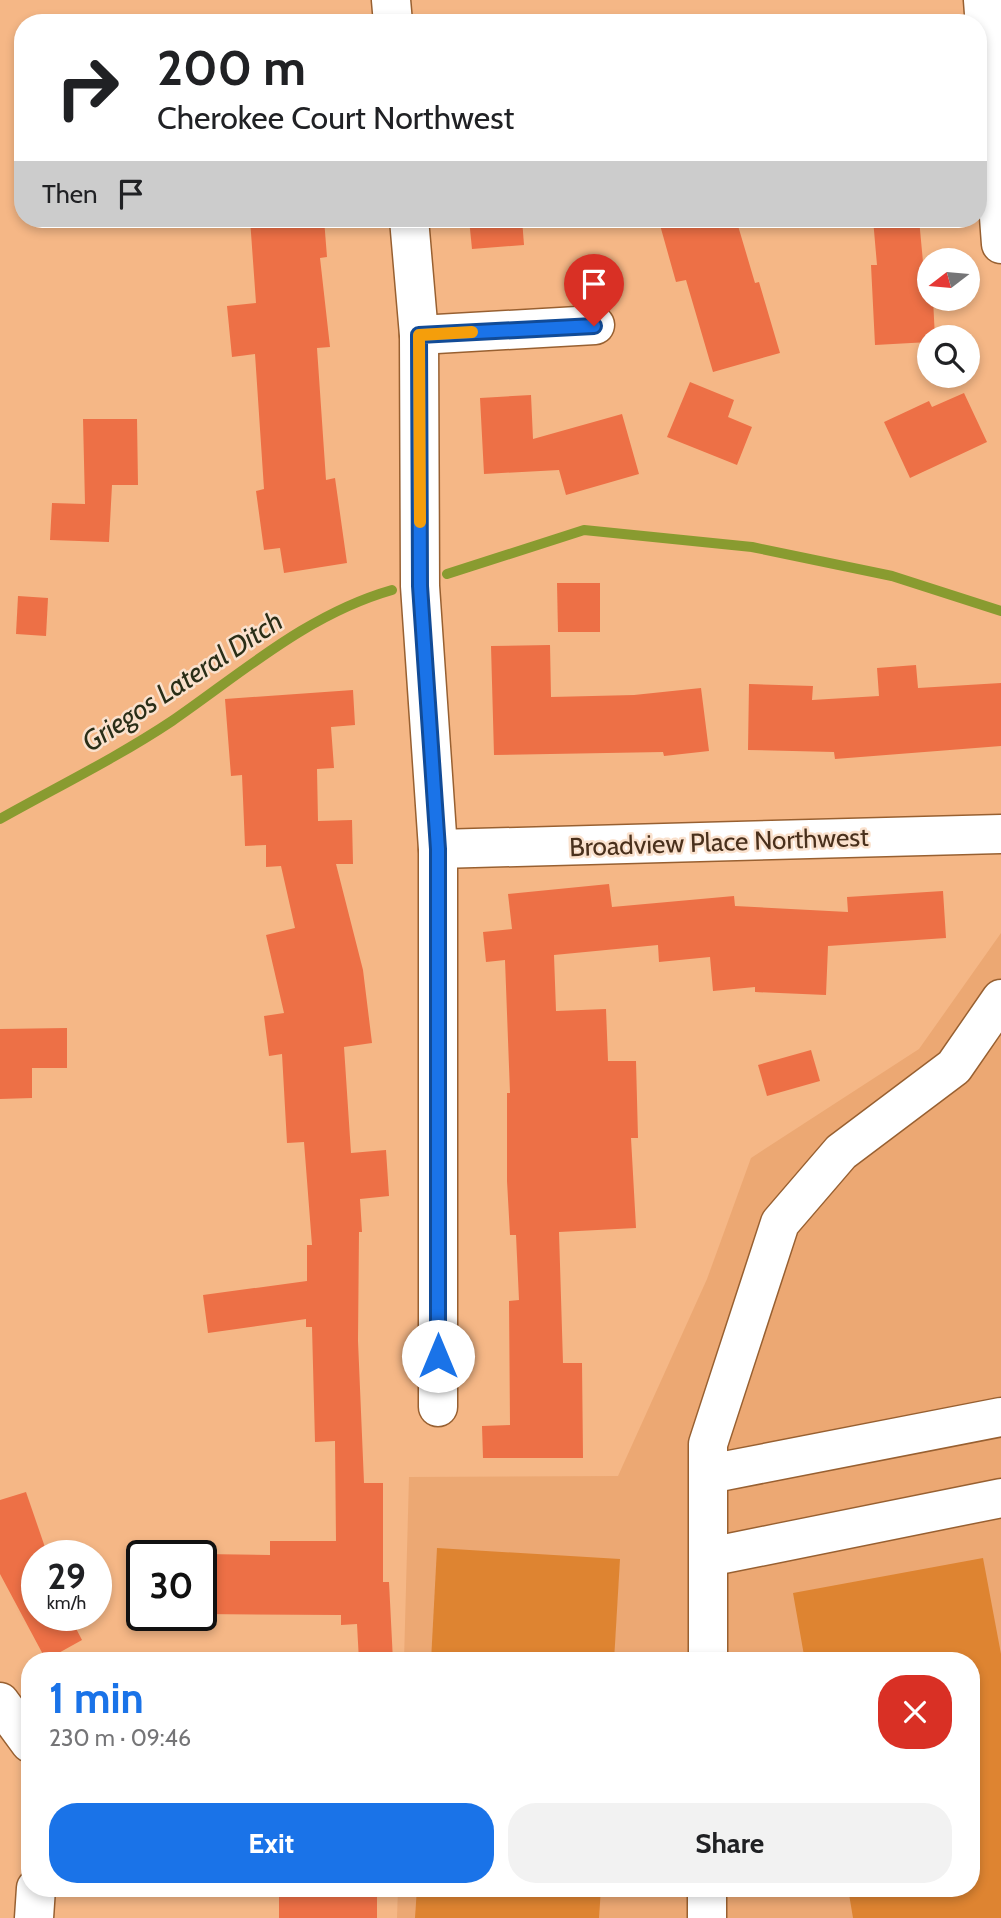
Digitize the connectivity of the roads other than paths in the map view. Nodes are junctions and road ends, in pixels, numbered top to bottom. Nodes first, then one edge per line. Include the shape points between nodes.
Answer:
1 (987, 43) edge
2 (410, 228) edge
3 (1001, 244) edge
4 (594, 326) dead end
5 (419, 335) junction
6 (1001, 834) edge
7 (438, 849) junction
8 (1001, 999) edge
9 (438, 1407) dead end
10 (1001, 1417) edge
11 (709, 1474) junction
12 (1001, 1498) edge
13 (709, 1557) junction
14 (708, 1652) edge
15 (0, 1702) edge
16 (21, 1731) edge
17 (35, 1897) edge
18 (707, 1897) edge
19 (34, 1918) edge
20 (707, 1918) edge

1 - 3 street
2 - 5 street
4 - 5 street
5 - 7 street via 420,586
6 - 7 street, Broadview Place Northwest
7 - 9 street
8 - 11 street via 954,1067 841,1152 780,1223 708,1444
10 - 11 street
11 - 13 street
12 - 13 street
13 - 14 street
15 - 16 street
17 - 19 street
18 - 20 street

